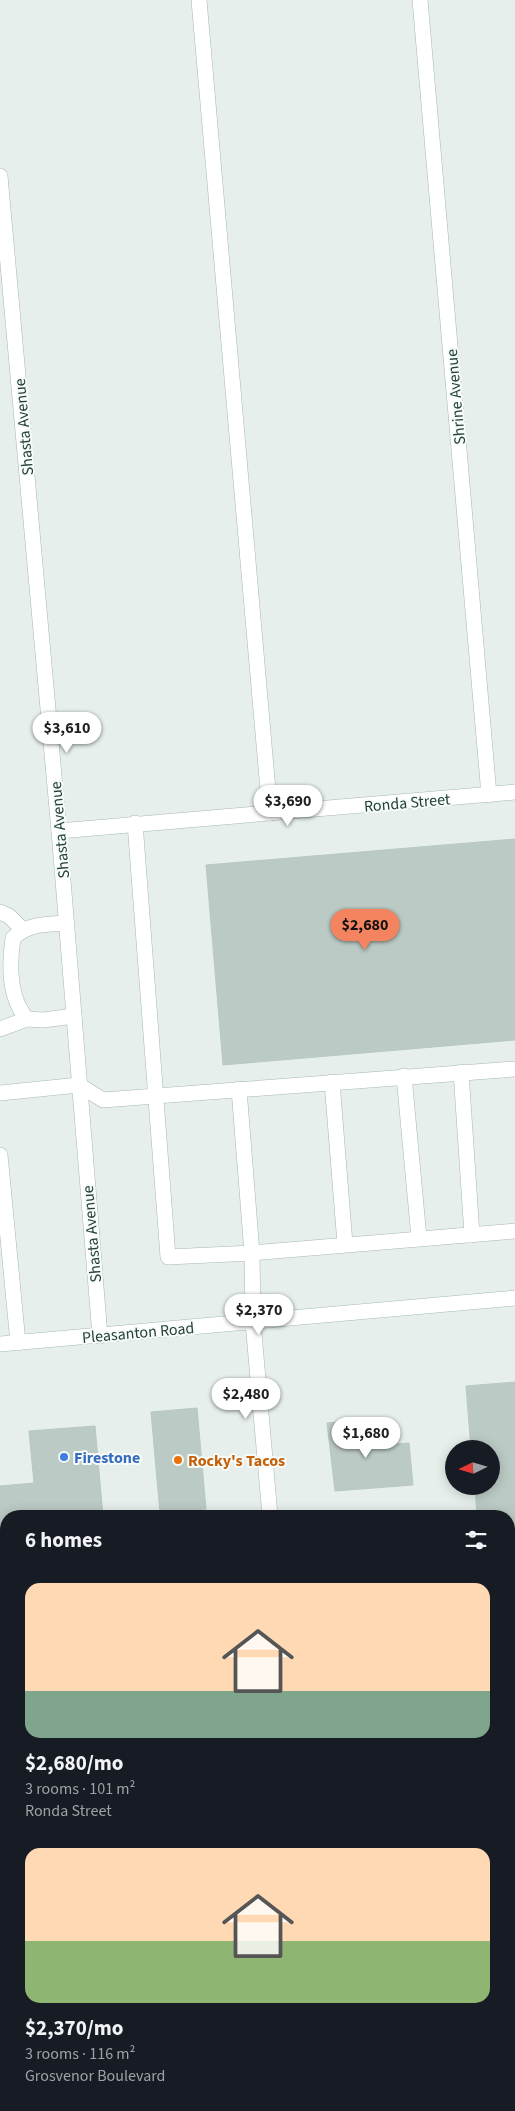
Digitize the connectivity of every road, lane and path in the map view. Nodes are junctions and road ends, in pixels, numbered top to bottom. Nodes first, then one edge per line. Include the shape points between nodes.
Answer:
1 (199, 0) edge
2 (420, 0) edge
3 (0, 176) edge
4 (515, 792) edge
5 (489, 795) junction
6 (270, 813) junction
7 (135, 823) junction
8 (59, 831) junction
9 (0, 912) edge
10 (66, 922) junction
11 (22, 930) junction
12 (74, 1016) junction
13 (28, 1019) junction
14 (0, 1029) edge
15 (515, 1068) edge
16 (461, 1072) junction
17 (404, 1076) junction
18 (332, 1082) junction
19 (79, 1085) junction
20 (240, 1089) junction
21 (0, 1094) edge
22 (156, 1095) junction
23 (0, 1155) edge
24 (515, 1232) edge
25 (472, 1235) junction
26 (419, 1238) junction
27 (345, 1244) junction
28 (252, 1253) junction
29 (515, 1298) edge
30 (253, 1322) junction
31 (100, 1336) junction
32 (18, 1343) junction
33 (0, 1344) edge
34 (269, 1510) edge

1 - 6 street
2 - 5 street, Shrine Avenue
3 - 8 street, Shasta Avenue
4 - 5 street, Ronda Street
5 - 6 street, Ronda Street
6 - 7 street, Ronda Street
7 - 8 street, Ronda Street
7 - 22 street
8 - 10 street, Shasta Avenue
9 - 11 street via 9,916
10 - 11 street
10 - 12 street, Shasta Avenue
11 - 13 street via 12,938 10,956 18,1008
12 - 13 street
12 - 19 street, Shasta Avenue
13 - 14 street
15 - 16 street
16 - 17 street
16 - 25 street
17 - 18 street
17 - 26 street
18 - 20 street
18 - 27 street
19 - 21 street
19 - 22 street via 103,1100
19 - 31 street, Shasta Avenue
20 - 22 street
20 - 28 street
22 - 28 street via 168,1257
23 - 32 street
24 - 25 street
25 - 26 street
26 - 27 street
27 - 28 street
28 - 30 street
29 - 30 street, Pleasanton Road
30 - 31 street, Pleasanton Road
30 - 34 street
31 - 32 street, Pleasanton Road
32 - 33 street, Pleasanton Road

